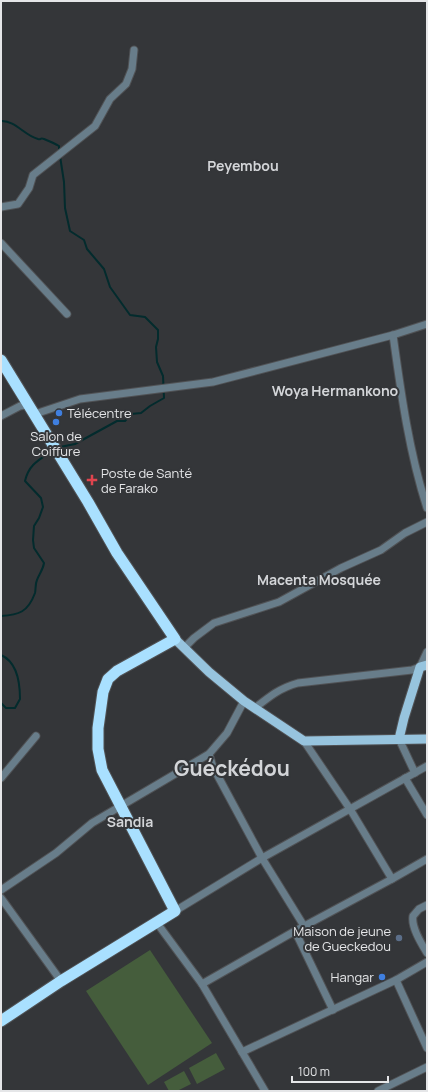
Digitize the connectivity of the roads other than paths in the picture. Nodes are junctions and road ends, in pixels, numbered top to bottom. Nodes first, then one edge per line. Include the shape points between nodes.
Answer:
1 (134, 50) dead end
2 (1, 207) edge
3 (1, 243) edge
4 (67, 314) dead end
5 (427, 324) edge
6 (393, 335) junction
7 (1, 360) edge
8 (32, 409) junction
9 (1, 416) edge
10 (427, 508) edge
11 (427, 522) edge
12 (175, 639) junction
13 (184, 648) junction
14 (427, 652) edge
15 (423, 666) edge
16 (244, 701) junction
17 (255, 708) junction
18 (36, 736) dead end
19 (400, 739) junction
20 (427, 739) edge
21 (304, 741) junction
22 (209, 754) junction
23 (427, 766) edge
24 (415, 772) junction
25 (1, 778) edge
26 (405, 778) junction
27 (120, 806) junction
28 (350, 809) junction
29 (427, 815) edge
30 (262, 858) junction
31 (427, 859) edge
32 (392, 879) junction
33 (1, 890) edge
34 (1, 898) edge
35 (427, 905) edge
36 (175, 911) junction
37 (157, 923) junction
38 (304, 926) junction
39 (295, 931) junction
40 (427, 953) edge
41 (427, 962) edge
42 (396, 980) junction
43 (60, 981) junction
44 (202, 984) junction
45 (333, 1010) junction
46 (1, 1022) edge
47 (427, 1048) edge
48 (242, 1052) junction
49 (427, 1067) edge
50 (265, 1091) edge
51 (378, 1091) edge

1 - 2 street via 130,78 110,99 95,126 33,175 29,188 18,204
3 - 4 street
5 - 6 street
6 - 8 street via 213,382 80,399
6 - 10 street via 402,401
7 - 8 highway
8 - 9 street via 20,406
8 - 12 highway via 117,553
11 - 13 street via 405,533 381,550 341,568 279,602 214,623
12 - 13 main road
12 - 27 highway via 117,671 108,679 103,692 98,749 102,770
13 - 16 main road
14 - 15 street
15 - 17 street via 412,670 298,683 271,694
15 - 19 main road via 405,711
16 - 17 main road
16 - 22 street via 227,733
17 - 21 main road
18 - 25 street
19 - 20 main road
19 - 21 main road
19 - 24 street
21 - 28 street
22 - 27 street
22 - 30 street via 213,767
23 - 24 street
24 - 26 street
26 - 28 street
26 - 29 street
27 - 33 street via 92,823 56,854
27 - 36 highway
28 - 30 street
28 - 32 street
30 - 36 street
30 - 38 street
31 - 32 street
32 - 38 street
34 - 43 street
35 - 40 street via 412,919
36 - 37 highway
37 - 43 highway
37 - 44 street
38 - 39 street
39 - 44 street
39 - 45 street
41 - 42 street
42 - 45 street
42 - 47 street
43 - 46 highway
44 - 48 street
45 - 48 street
48 - 50 street
49 - 51 street

